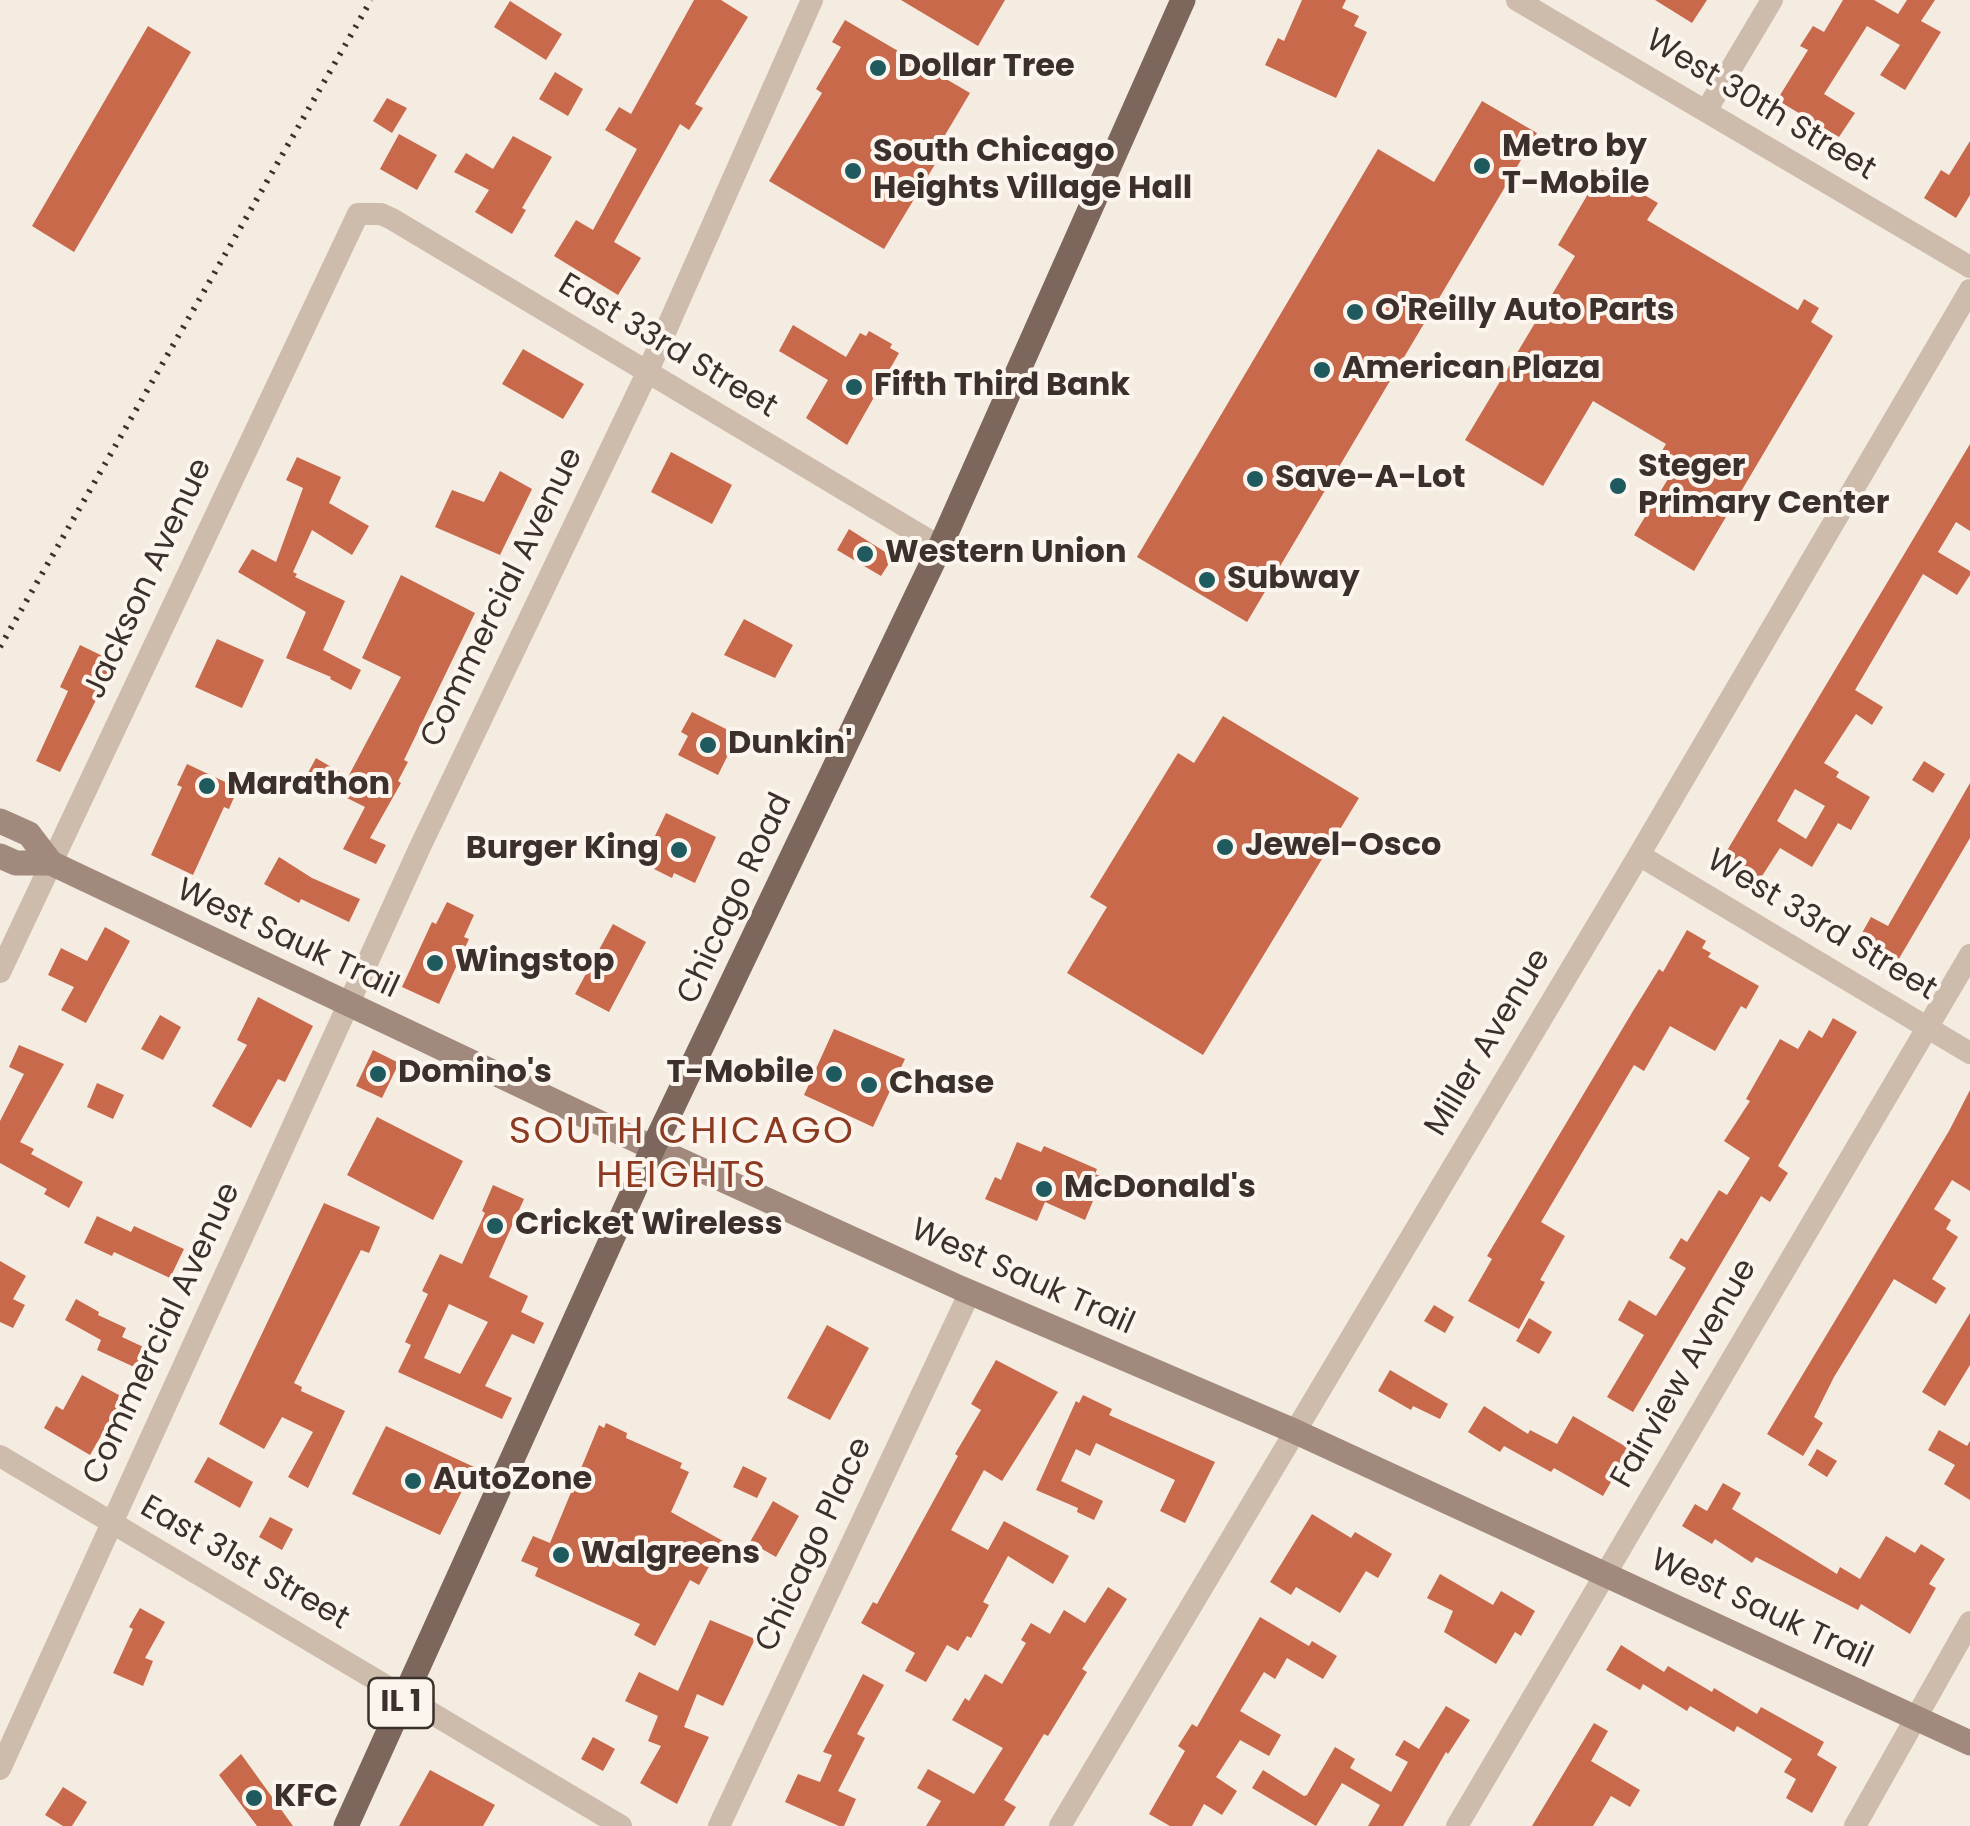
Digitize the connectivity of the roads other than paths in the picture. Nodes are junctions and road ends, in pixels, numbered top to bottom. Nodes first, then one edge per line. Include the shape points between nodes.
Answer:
1 (812, 0) edge
2 (1183, 0) edge
3 (1517, 0) edge
4 (1772, 0) edge
5 (1706, 111) junction
6 (358, 214) joint
7 (1970, 267) edge
8 (1970, 290) edge
9 (646, 373) junction
10 (940, 547) junction
11 (0, 820) edge
12 (1639, 855) junction
13 (0, 856) edge
14 (51, 863) junction
15 (1970, 955) edge
16 (0, 972) edge
17 (348, 1006) junction
18 (1927, 1027) junction
19 (1970, 1053) edge
20 (653, 1148) junction
21 (970, 1292) junction
22 (1294, 1431) junction
23 (0, 1456) edge
24 (112, 1524) junction
25 (1606, 1573) junction
26 (1970, 1622) edge
27 (404, 1697) junction
28 (1916, 1719) junction
29 (1970, 1743) edge
30 (0, 1769) edge
31 (346, 1826) edge
32 (621, 1826) edge
33 (719, 1826) edge
34 (1060, 1826) edge
35 (1457, 1826) edge
36 (1855, 1826) edge

1 - 9 street, Commercial Avenue
2 - 10 main road, Chicago Road / IL 1
3 - 5 street, West 30th Street
4 - 5 street
5 - 7 street, West 30th Street
6 - 9 street, East 33rd Street via 392,219
6 - 14 street, Jackson Avenue
8 - 12 street, Miller Avenue
9 - 10 street, East 33rd Street
9 - 17 street, Commercial Avenue
10 - 20 main road, Chicago Road / IL 1
11 - 14 main road, West Sauk Trail via 28,834
12 - 18 street, West 33rd Street
12 - 22 street, Miller Avenue
13 - 14 main road, West Sauk Trail
14 - 16 street, Jackson Avenue
14 - 17 main road, West Sauk Trail
15 - 18 street, Fairview Avenue
17 - 20 main road, West Sauk Trail
17 - 24 street, Commercial Avenue
18 - 19 street, West 33rd Street
18 - 25 street, Fairview Avenue
20 - 21 main road, West Sauk Trail
20 - 27 main road, Chicago Road / IL 1
21 - 22 main road, West Sauk Trail
21 - 33 street, Chicago Place
22 - 25 main road, West Sauk Trail
22 - 34 street, Miller Avenue
23 - 24 street, East 31st Street
24 - 27 street, East 31st Street
24 - 30 street, Commercial Avenue
25 - 28 main road, West Sauk Trail
25 - 35 street, Fairview Avenue
26 - 28 street
27 - 31 main road, Chicago Road / IL 1
27 - 32 street, East 31st Street
28 - 29 main road, West Sauk Trail
28 - 36 street

